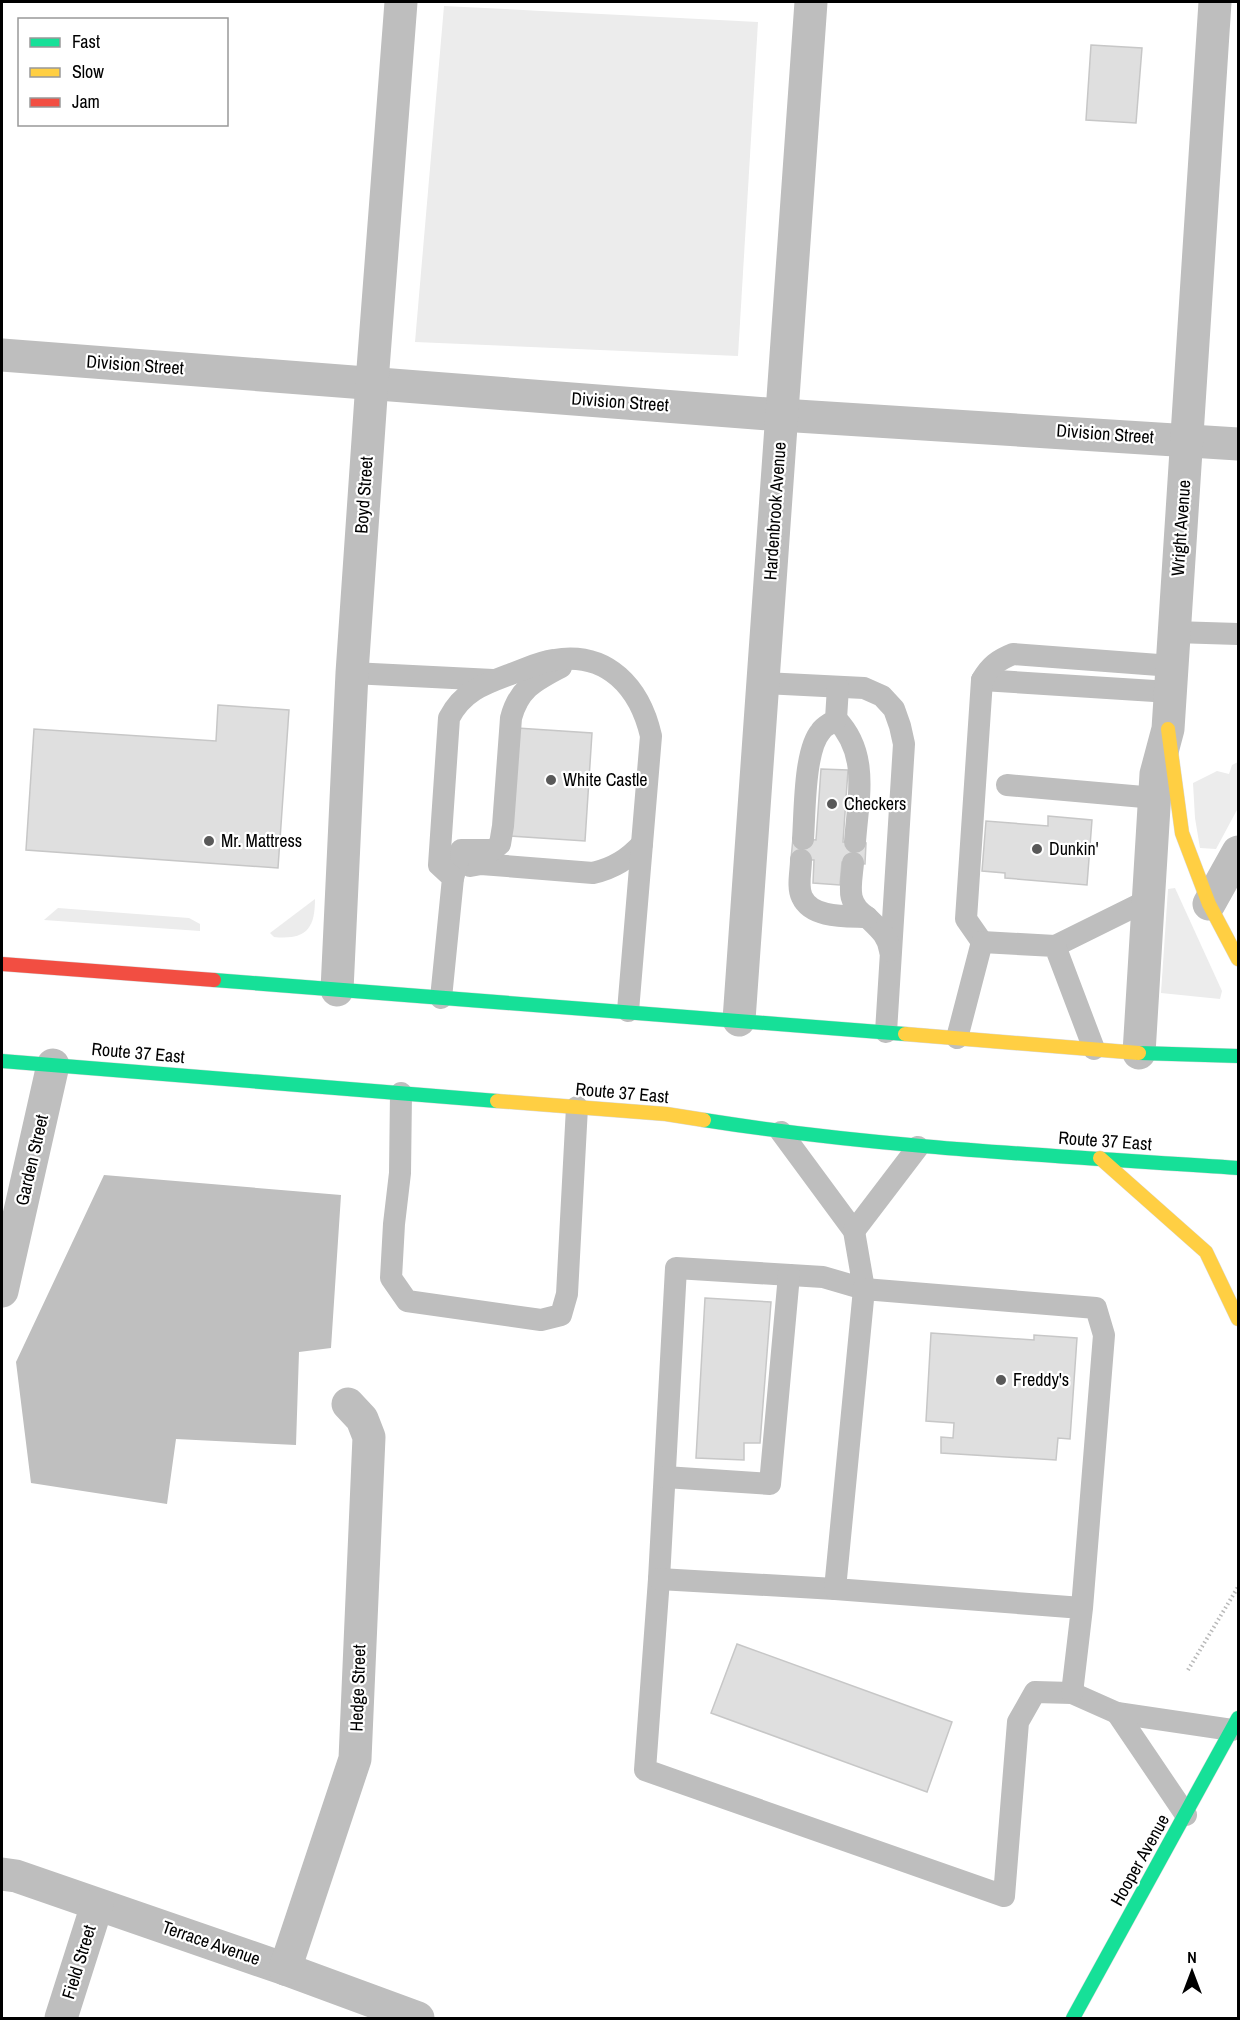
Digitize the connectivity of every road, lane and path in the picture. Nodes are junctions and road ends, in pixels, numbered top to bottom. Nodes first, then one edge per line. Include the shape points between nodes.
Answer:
1 (401, 2) edge
2 (811, 2) edge
3 (1215, 2) edge
4 (2, 355) edge
5 (372, 382) junction
6 (781, 415) junction
7 (1186, 440) junction
8 (1239, 444) edge
9 (1174, 632) junction
10 (1239, 634) edge
11 (575, 659) junction
12 (352, 673) junction
13 (1171, 679) junction
14 (494, 680) junction
15 (764, 683) junction
16 (838, 687) junction
17 (836, 720) junction
18 (1168, 729) junction
19 (1007, 785) dead end
20 (1155, 798) junction
21 (500, 844) junction
22 (642, 844) junction
23 (1237, 860) edge
24 (593, 873) junction
25 (453, 878) junction
26 (1148, 900) junction
27 (1209, 904) junction
28 (867, 917) junction
29 (982, 942) junction
30 (1055, 946) junction
31 (890, 951) junction
32 (1239, 959) edge
33 (2, 964) edge
34 (337, 990) junction
35 (441, 998) junction
36 (628, 1011) junction
37 (739, 1020) junction
38 (886, 1032) junction
39 (957, 1038) junction
40 (1094, 1049) junction
41 (1139, 1053) junction
42 (1239, 1056) edge
43 (2, 1061) edge
44 (53, 1065) junction
45 (401, 1093) junction
46 (577, 1107) junction
47 (781, 1132) junction
48 (918, 1147) junction
49 (1100, 1158) junction
50 (1239, 1168) edge
51 (854, 1231) junction
52 (789, 1275) junction
53 (864, 1289) junction
54 (2, 1291) edge
55 (1239, 1319) edge
56 (348, 1404) dead end
57 (665, 1477) junction
58 (659, 1579) junction
59 (1239, 1587) edge
60 (835, 1589) junction
61 (1082, 1608) junction
62 (1188, 1670) dead end
63 (1072, 1693) junction
64 (1117, 1713) junction
65 (1235, 1724) edge
66 (1186, 1815) junction
67 (2, 1874) edge
68 (97, 1905) junction
69 (285, 1969) junction
70 (1084, 2000) junction
71 (61, 2019) edge
72 (418, 2019) edge
73 (1073, 2019) edge
74 (1086, 2019) edge

1 - 5 street, Boyd Street
2 - 6 street, Hardenbrook Avenue
3 - 7 street, Wright Avenue
4 - 5 street, Division Street
5 - 6 street, Division Street
5 - 12 street, Boyd Street
6 - 7 street, Division Street
6 - 15 street, Hardenbrook Avenue
7 - 8 street, Division Street
7 - 9 street, Wright Avenue
9 - 10 lane
9 - 13 street, Wright Avenue
11 - 14 lane via 555,660
11 - 21 lane via 525,688 515,703
11 - 22 lane via 593,660 626,682 646,716 651,736
12 - 14 lane
12 - 34 street, Boyd Street
13 - 18 street, Wright Avenue
13 - 29 lane via 982,680 966,919
14 - 25 lane via 468,693 449,718 439,865
15 - 16 lane
15 - 37 street, Hardenbrook Avenue
16 - 17 lane
16 - 31 lane via 864,688 882,696 894,709 904,744
17 - 28 lane via 848,731 860,765 851,891 852,903
17 - 28 lane via 821,731 809,762 802,897 808,905 829,914
18 - 20 street, Wright Avenue via 1156,774
18 - 27 main road via 1182,833
19 - 20 lane
20 - 26 street, Wright Avenue
21 - 24 lane via 512,854
21 - 25 lane via 493,850 461,850
22 - 24 lane via 621,863
22 - 36 lane
23 - 27 street
24 - 25 lane via 481,864 461,867
25 - 35 lane
26 - 30 lane
26 - 41 street, Wright Avenue
27 - 32 main road
28 - 31 lane via 882,930
29 - 30 lane
29 - 39 lane
30 - 40 lane
31 - 38 lane
33 - 34 main road
34 - 35 main road
35 - 36 main road
36 - 37 main road
37 - 38 main road
38 - 39 main road
39 - 40 main road
40 - 41 main road
41 - 42 main road
43 - 44 main road, Route 37 East
44 - 45 main road, Route 37 East
44 - 54 street, Garden Street
45 - 46 main road, Route 37 East
45 - 46 lane via 400,1173 391,1278 407,1301 541,1320 561,1315 567,1294
46 - 47 main road, Route 37 East via 666,1114
47 - 48 main road, Route 37 East
47 - 51 lane
48 - 49 main road, Route 37 East
48 - 51 lane
49 - 50 main road, Route 37 East
49 - 55 main road via 1206,1252
51 - 53 lane
52 - 53 lane via 824,1277
52 - 57 lane via 770,1484
52 - 57 lane via 676,1268
53 - 60 lane
53 - 61 lane via 1096,1308 1104,1335
56 - 69 street, Hedge Street via 362,1419 369,1437 355,1759
57 - 58 lane
58 - 60 lane
58 - 63 lane via 645,1770 1004,1896 1018,1722 1035,1692
59 - 62 path
60 - 61 lane
61 - 63 lane
63 - 64 lane
64 - 65 lane
64 - 66 lane
65 - 66 main road, Hooper Avenue
66 - 70 main road, Hooper Avenue
67 - 68 street, Terrace Avenue
68 - 69 street, Terrace Avenue
68 - 71 street, Field Street
69 - 72 street, Terrace Avenue
70 - 73 main road, Hooper Avenue
70 - 74 main road

